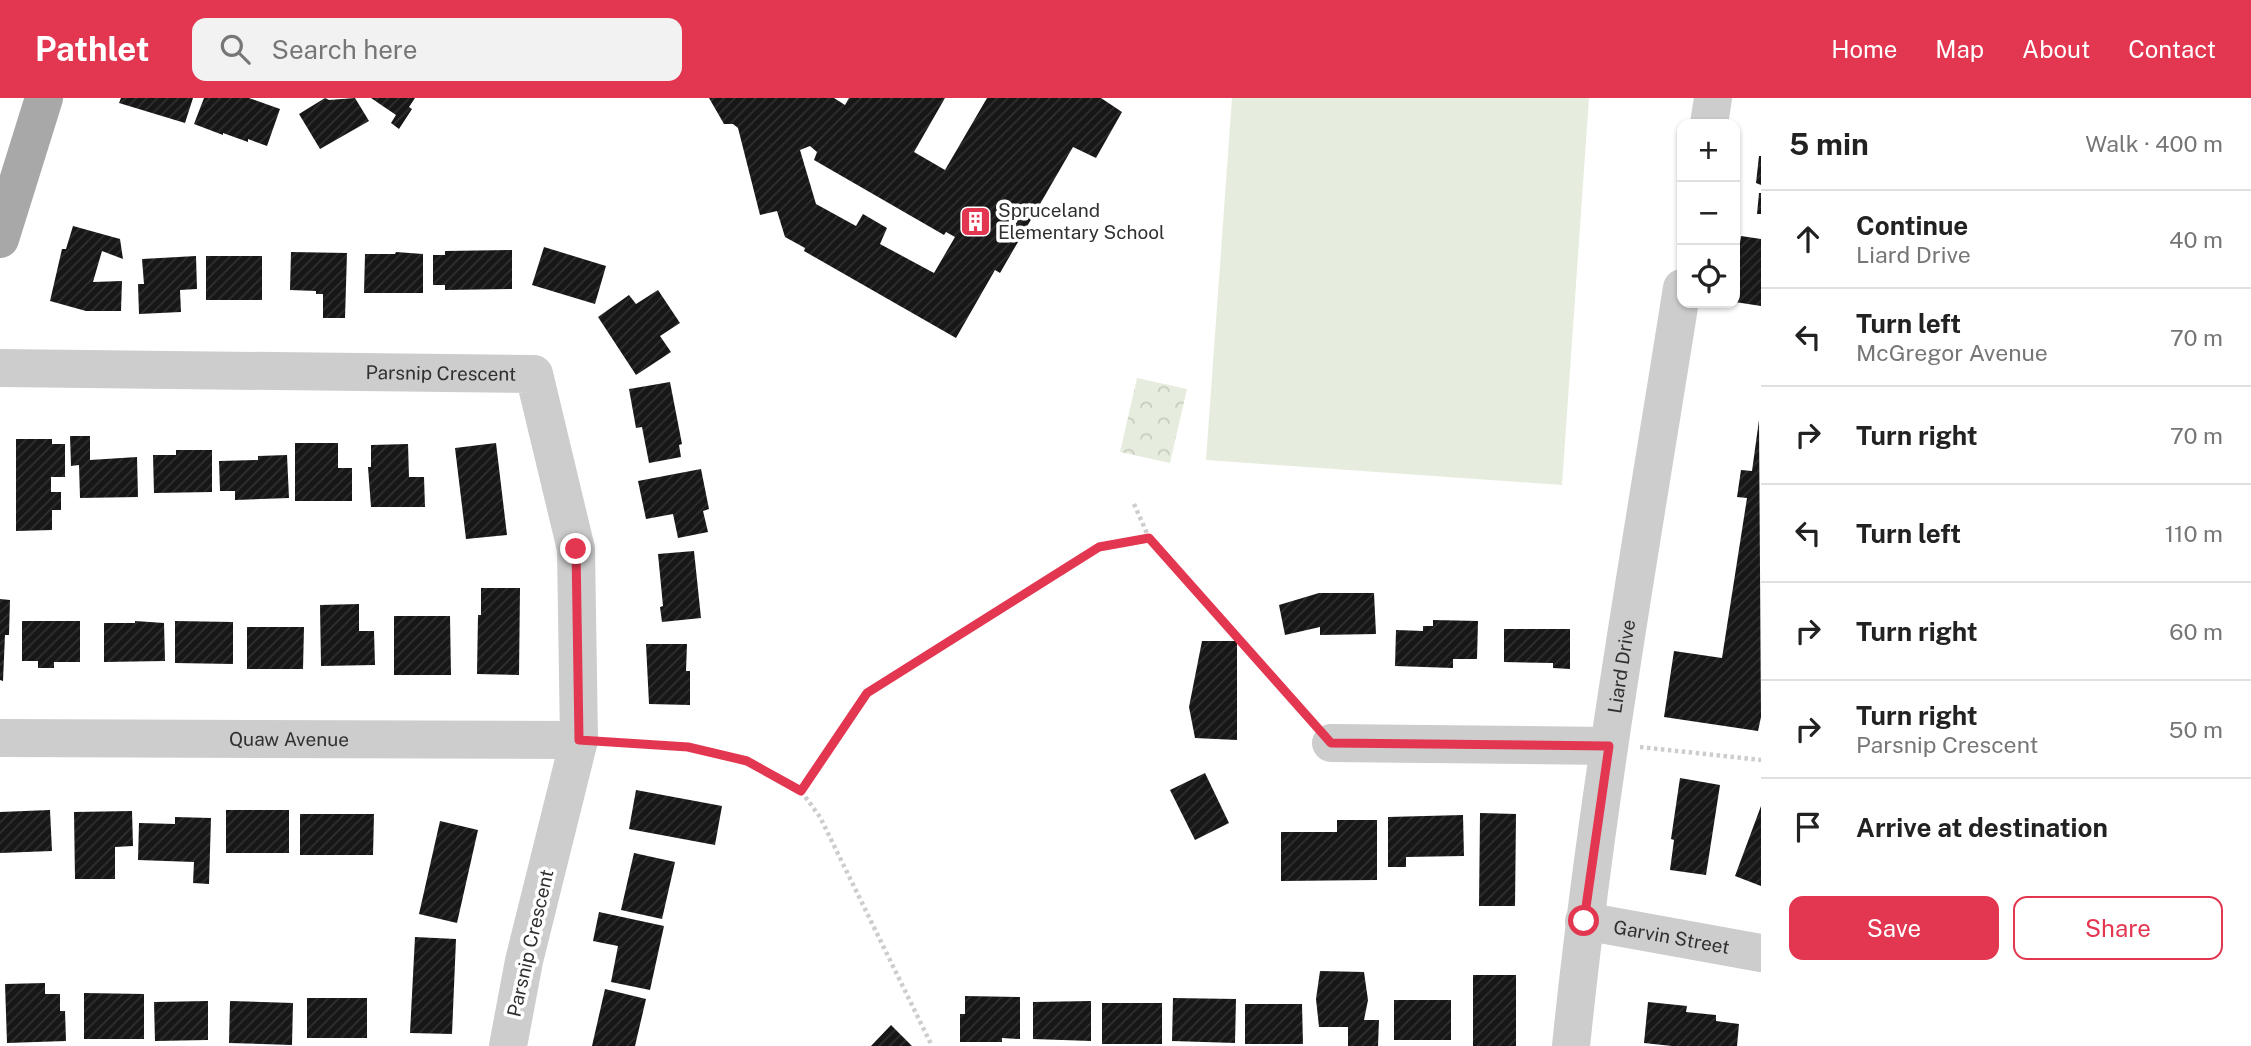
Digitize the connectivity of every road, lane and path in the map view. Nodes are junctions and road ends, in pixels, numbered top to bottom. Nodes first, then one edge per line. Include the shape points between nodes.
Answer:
1 (44, 98) edge
2 (1713, 98) edge
3 (1710, 119) edge
4 (0, 239) edge
5 (1679, 308) edge
6 (0, 368) edge
7 (1134, 504) dead end
8 (1149, 538) junction
9 (0, 738) edge
10 (579, 740) junction
11 (1331, 743) joint
12 (1609, 745) junction
13 (1761, 760) edge
14 (801, 791) junction
15 (1584, 921) junction
16 (1761, 953) edge
17 (508, 1046) edge
18 (932, 1046) edge
19 (1571, 1046) edge

1 - 4 main road
2 - 3 street
5 - 12 street, Liard Drive
6 - 10 street, Parsnip Crescent via 534,374 576,549
7 - 8 path
8 - 11 path
8 - 14 path via 1099,547 867,693
9 - 10 street, Quaw Avenue
10 - 14 path via 688,747 747,761
10 - 17 street, Parsnip Crescent via 524,961
11 - 12 street
12 - 13 path
12 - 15 street, Liard Drive
14 - 18 path via 820,817
15 - 16 street, Garvin Street
15 - 19 street, Liard Drive

